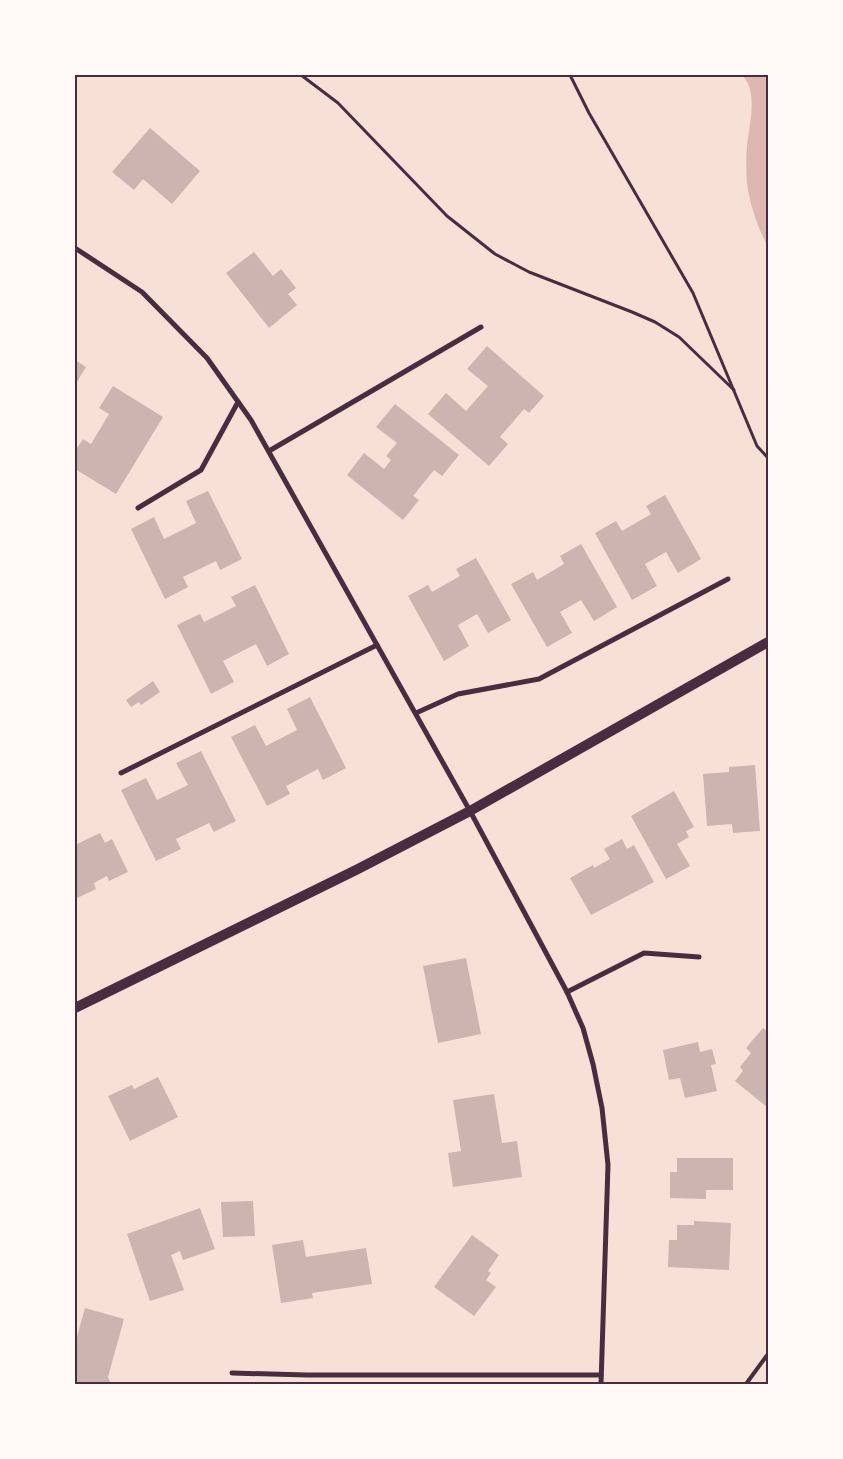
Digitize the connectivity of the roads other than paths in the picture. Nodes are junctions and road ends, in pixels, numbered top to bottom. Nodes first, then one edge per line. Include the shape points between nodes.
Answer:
1 (75, 248) edge
2 (482, 327) dead end
3 (238, 402) junction
4 (269, 451) junction
5 (138, 508) dead end
6 (728, 579) dead end
7 (768, 642) edge
8 (378, 645) junction
9 (416, 713) junction
10 (121, 773) dead end
11 (470, 811) junction
12 (698, 957) dead end
13 (567, 992) junction
14 (75, 1008) edge
15 (768, 1354) edge
16 (232, 1373) dead end
17 (601, 1375) junction
18 (600, 1384) edge
19 (746, 1384) edge

1 - 3 street via 142,292 206,358
2 - 4 street
3 - 4 street
3 - 5 street via 201,470
4 - 8 street
6 - 9 street via 539,679 458,694
7 - 11 main road
8 - 9 street
8 - 10 street
9 - 11 street
11 - 13 street
11 - 14 main road
12 - 13 street via 644,953
13 - 17 street via 584,1028 593,1064 608,1165
15 - 19 lane
16 - 17 street
17 - 18 street

